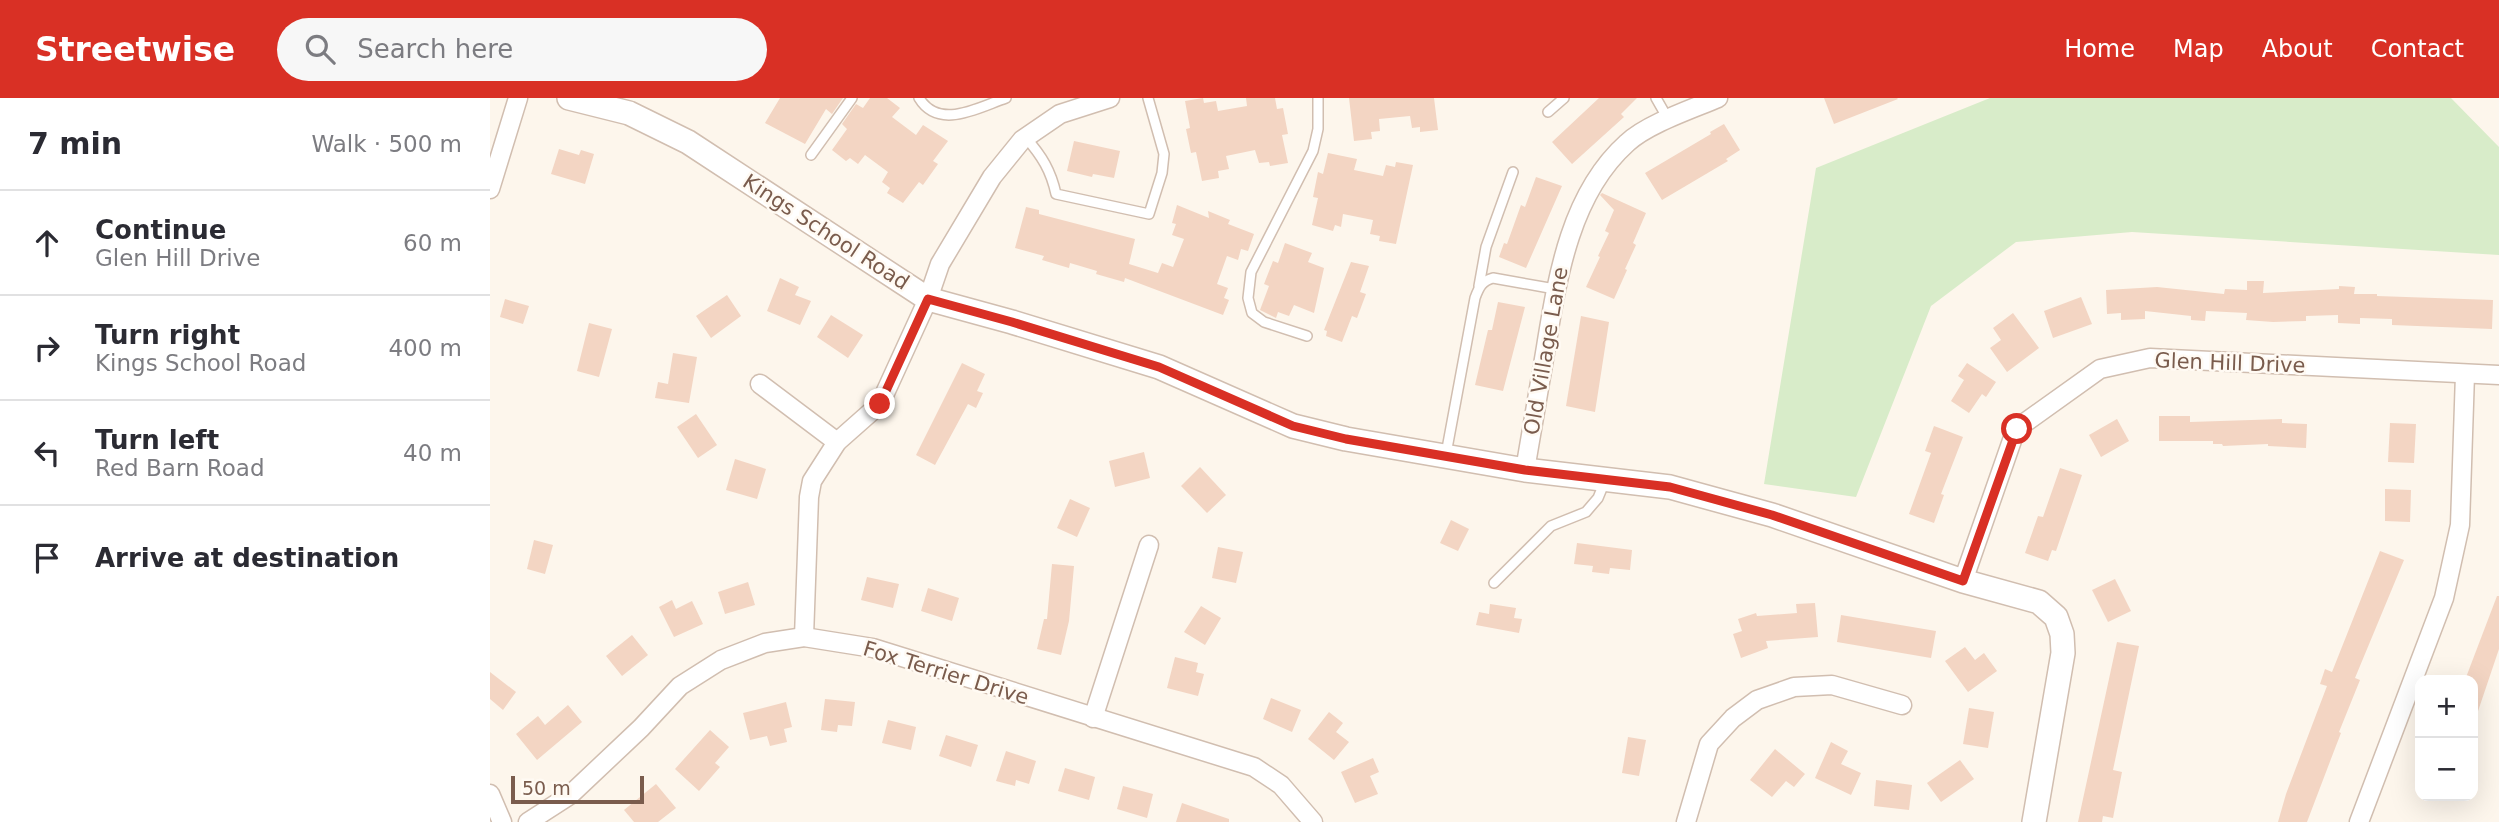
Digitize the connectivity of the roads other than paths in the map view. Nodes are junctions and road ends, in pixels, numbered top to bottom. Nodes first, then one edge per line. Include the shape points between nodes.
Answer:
1 (518, 98) edge
2 (569, 98) edge
3 (852, 98) edge
4 (919, 98) edge
5 (1006, 98) edge
6 (1110, 98) edge
7 (1148, 98) edge
8 (1318, 98) edge
9 (1564, 98) edge
10 (1656, 98) edge
11 (1718, 98) edge
12 (1548, 112) dead end
13 (1668, 119) junction
14 (1026, 138) junction
15 (811, 155) dead end
16 (1513, 172) dead end
17 (490, 189) edge
18 (1479, 286) junction
19 (1555, 289) junction
20 (928, 299) junction
21 (1307, 336) dead end
22 (2465, 374) junction
23 (2499, 375) edge
24 (760, 384) dead end
25 (837, 442) junction
26 (1446, 456) junction
27 (1525, 470) junction
28 (1606, 479) junction
29 (1149, 545) dead end
30 (1963, 581) junction
31 (1494, 583) dead end
32 (804, 637) junction
33 (1902, 705) dead end
34 (1093, 718) junction
35 (490, 794) edge
36 (502, 822) edge
37 (528, 822) edge
38 (1313, 822) edge
39 (1686, 822) edge
40 (2034, 822) edge
41 (2359, 822) edge

1 - 17 street
2 - 20 street, Kings School Road via 629,113 688,142
3 - 15 lane
4 - 5 lane via 934,113 955,116
6 - 14 street via 1060,114
7 - 14 lane via 1164,154 1149,215 1056,194 1050,170
8 - 21 lane via 1312,151 1251,272 1248,298 1252,313 1264,322
9 - 12 lane
10 - 13 lane
11 - 13 street, Old Village Lane
13 - 19 street, Old Village Lane via 1629,141 1587,194
14 - 20 street via 992,177 940,264
16 - 18 lane via 1486,247
18 - 19 lane via 1493,278
18 - 26 lane
19 - 27 street, Old Village Lane
20 - 25 street via 880,404
20 - 26 street, Kings School Road via 1159,367 1293,426
22 - 23 street, Glen Hill Drive
22 - 30 street, Glen Hill Drive via 2150,358 2100,369 2017,429
22 - 41 street via 2460,525 2444,598
24 - 25 street
25 - 32 street via 811,481
26 - 27 street, Kings School Road
27 - 28 street, Kings School Road
28 - 30 street, Kings School Road via 1670,487 1772,515
28 - 31 lane via 1586,512 1551,526
29 - 34 street
30 - 40 street, Kings School Road via 2039,602 2056,617 2062,634 2063,653
32 - 34 street, Fox Terrier Drive via 873,648
32 - 37 street, Fox Terrier Drive via 765,643 721,660 680,685 570,795
33 - 39 street via 1832,685 1794,687 1757,700 1709,744
34 - 38 street, Fox Terrier Drive via 1254,767 1281,785
35 - 36 street

